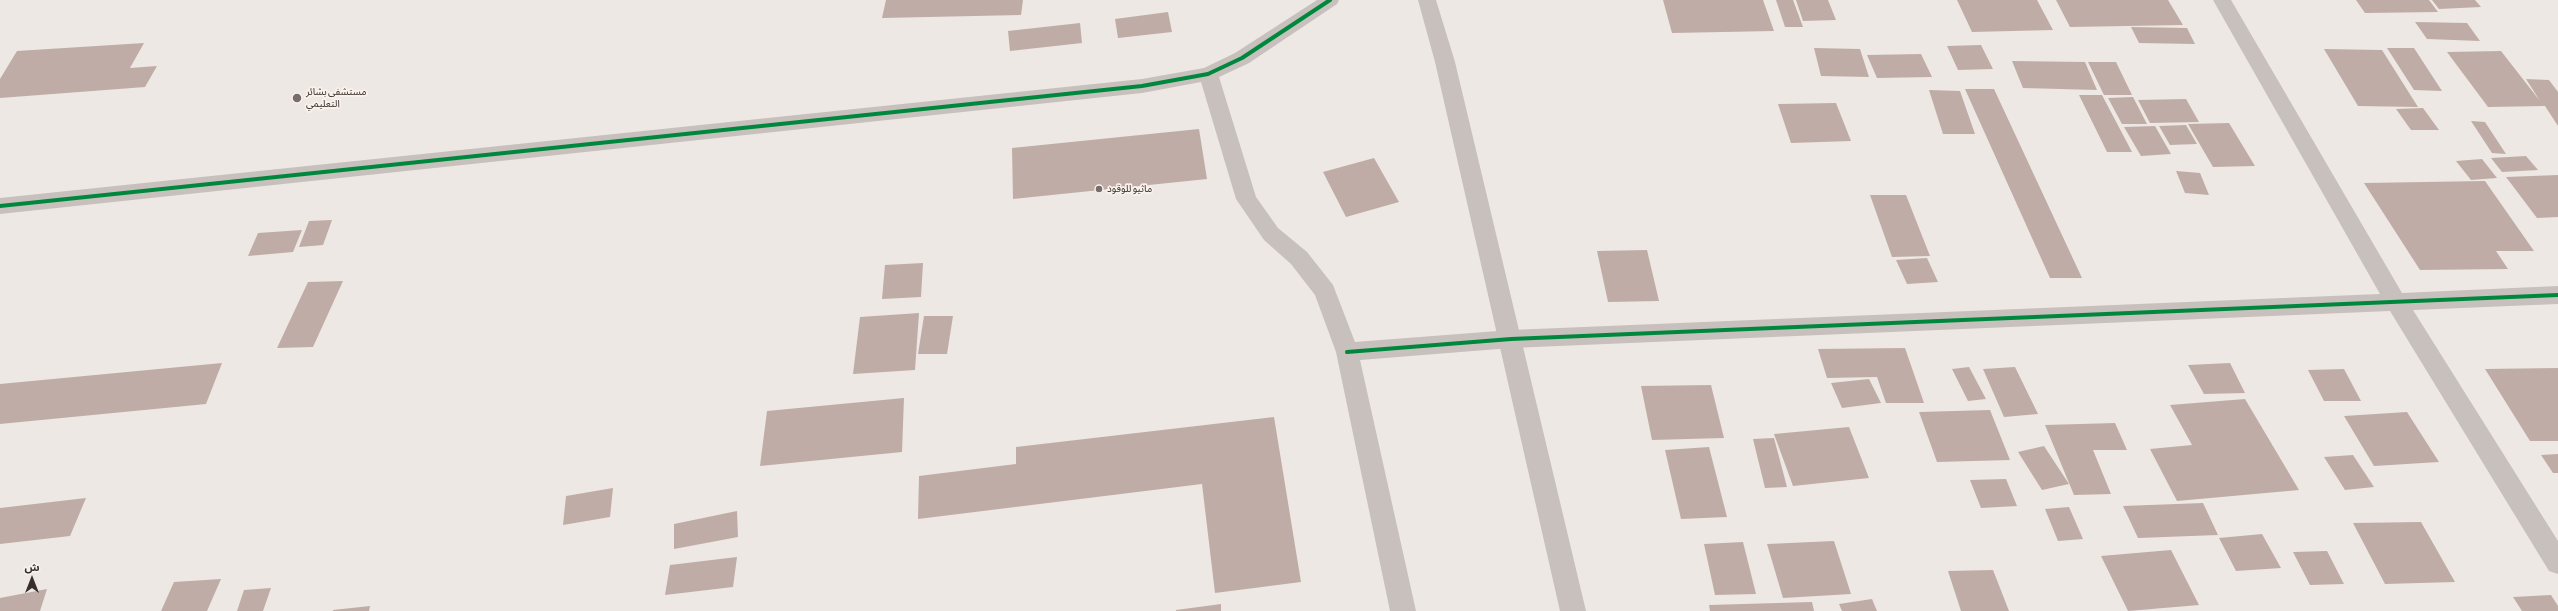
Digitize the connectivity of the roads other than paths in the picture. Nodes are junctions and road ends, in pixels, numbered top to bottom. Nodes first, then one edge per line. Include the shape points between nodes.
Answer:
1 (1330, 0) edge
2 (1428, 0) edge
3 (2222, 0) edge
4 (1208, 74) junction
5 (0, 206) edge
6 (2558, 295) edge
7 (2397, 303) junction
8 (1511, 340) junction
9 (1347, 352) junction
10 (2558, 563) edge
11 (1403, 611) edge
12 (1574, 611) edge

1 - 4 street via 1242,58
2 - 8 street
3 - 7 street
4 - 5 street via 1142,86
4 - 9 street via 1246,199 1271,234 1299,258 1324,291
6 - 7 street
7 - 8 street
7 - 10 street
8 - 9 street
8 - 12 street
9 - 11 street

